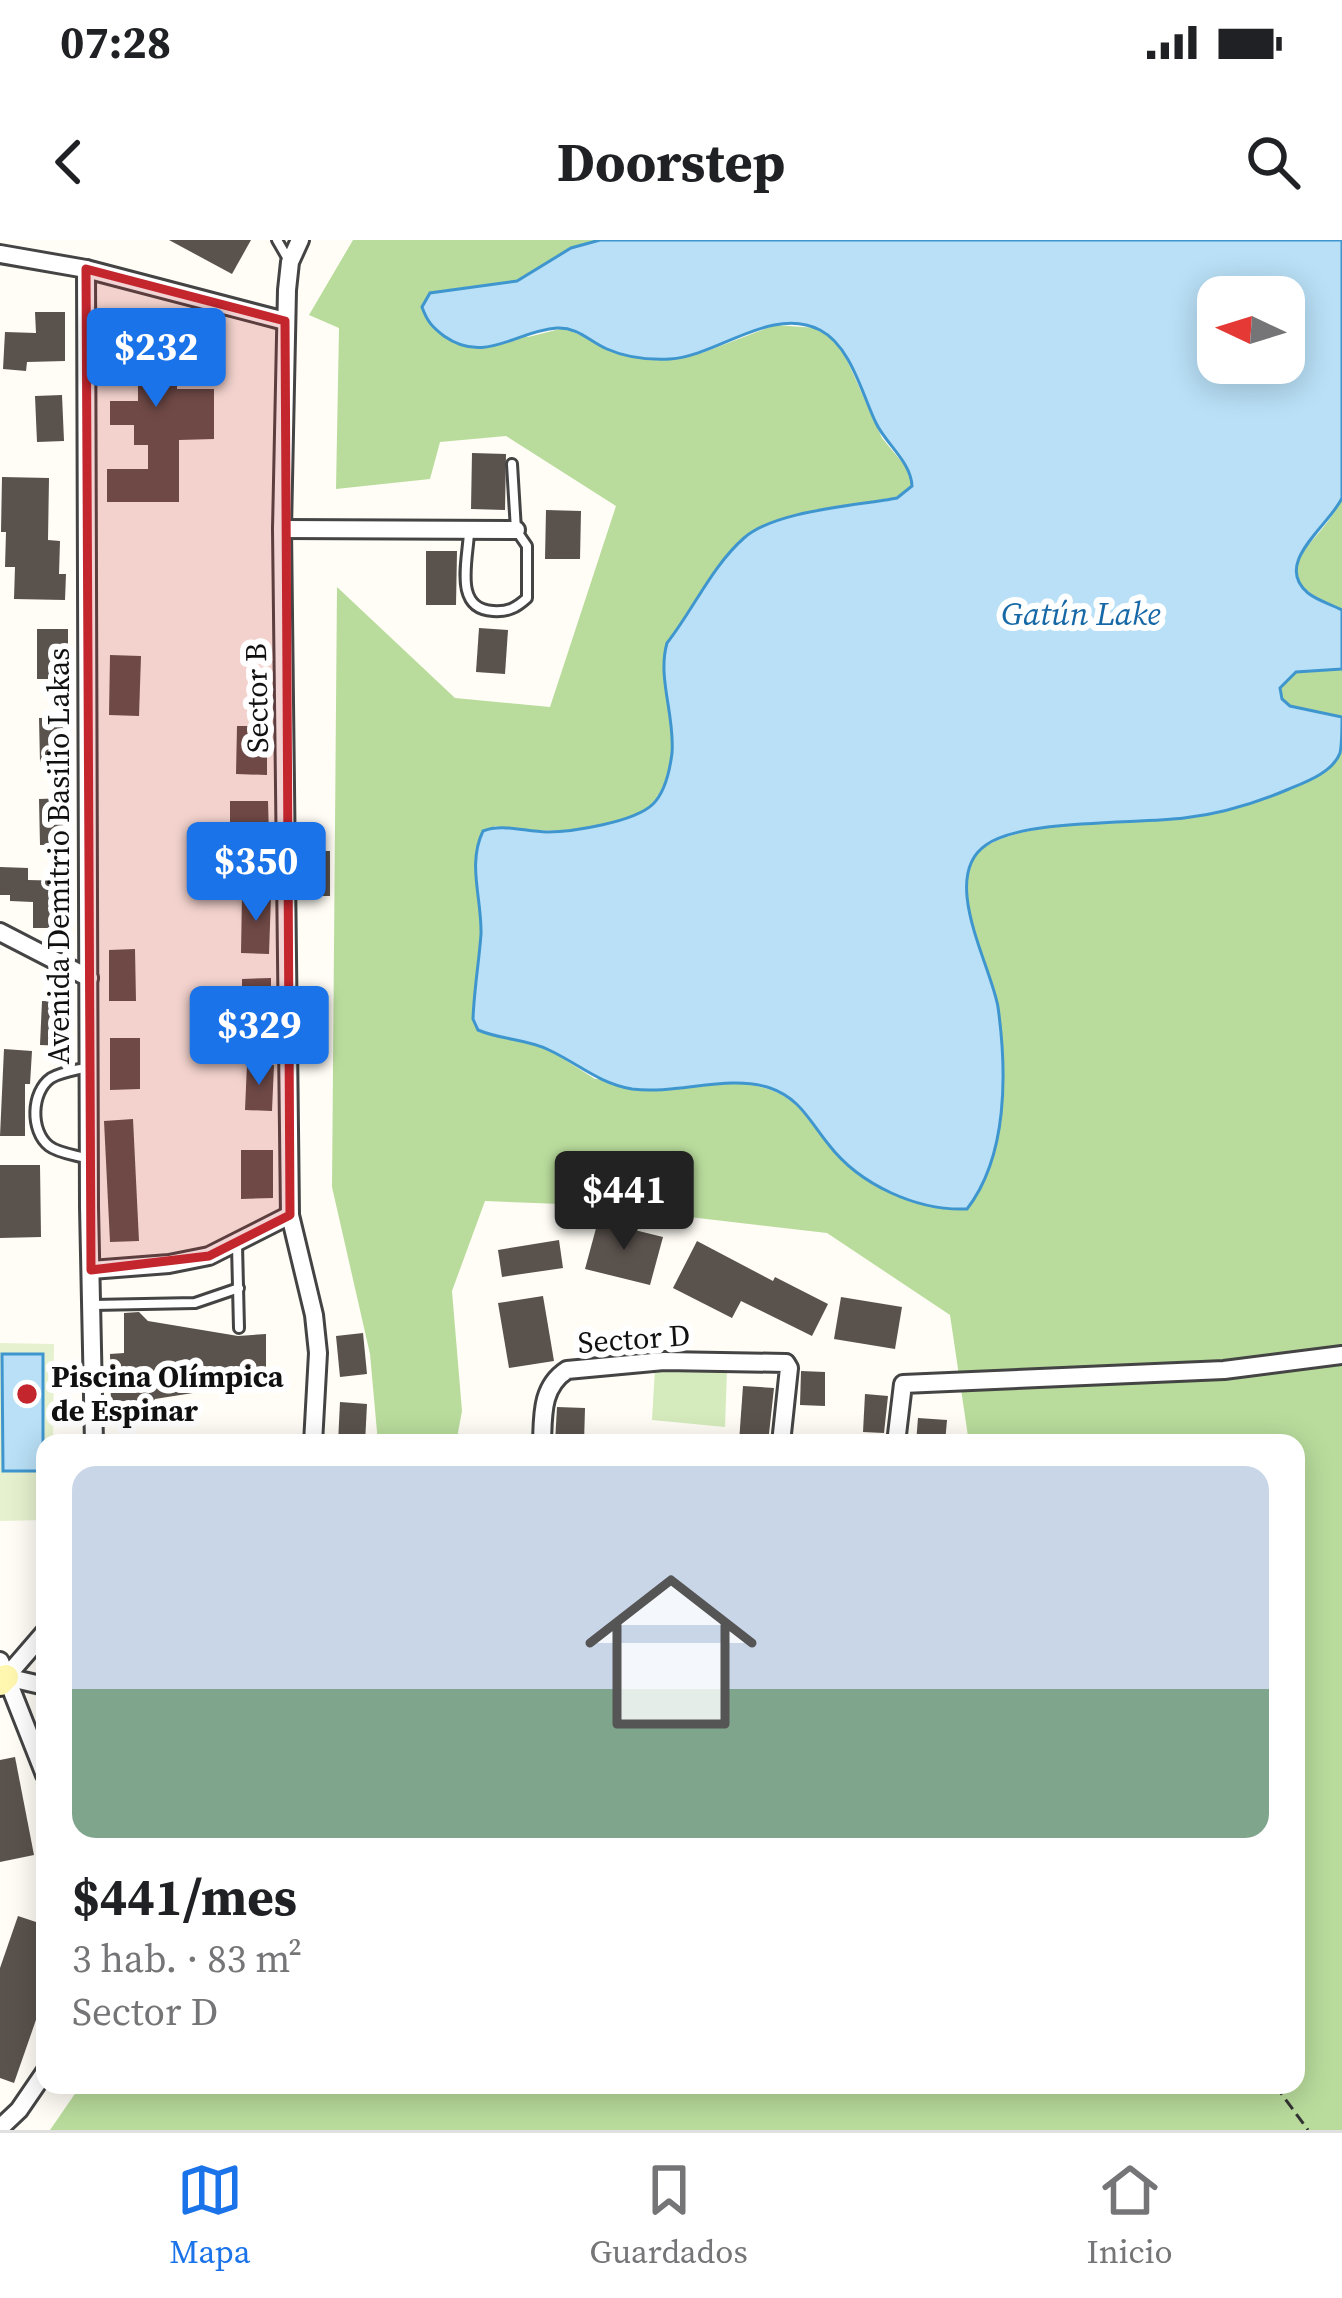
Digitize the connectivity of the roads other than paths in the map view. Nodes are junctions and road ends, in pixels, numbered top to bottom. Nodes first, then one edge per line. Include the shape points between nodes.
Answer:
1 (277, 240) edge
2 (300, 240) edge
3 (0, 254) edge
4 (290, 262) junction
5 (86, 269) junction
6 (285, 321) junction
7 (512, 464) dead end
8 (282, 529) junction
9 (470, 530) junction
10 (515, 530) junction
11 (0, 932) edge
12 (89, 978) junction
13 (89, 1067) junction
14 (89, 1160) junction
15 (290, 1215) junction
16 (237, 1243) junction
17 (91, 1270) junction
18 (239, 1288) junction
19 (92, 1305) junction
20 (239, 1328) dead end
21 (1342, 1355) edge
22 (94, 1434) edge
23 (313, 1434) edge
24 (543, 1434) edge
25 (782, 1434) edge
26 (897, 1434) edge
27 (36, 1641) edge
28 (2, 1674) edge
29 (36, 1683) edge
30 (36, 1753) edge
31 (36, 2085) edge
32 (0, 2099) edge
33 (19, 2110) junction
34 (0, 2128) edge

1 - 4 lane
2 - 4 street, Sector B
3 - 5 street
4 - 6 street, Sector B
5 - 6 street
5 - 12 street, Avenida Demitrio Basilio Lakas
6 - 8 street, Sector B
7 - 10 lane
8 - 9 street
8 - 15 street, Sector B
9 - 10 street
9 - 10 lane via 466,595 482,610 501,612 527,598 527,546
11 - 12 street
12 - 13 street, Avenida Demitrio Basilio Lakas
13 - 14 street, Avenida Demitrio Basilio Lakas
13 - 14 lane via 51,1078 35,1113 50,1148
14 - 17 street, Avenida Demitrio Basilio Lakas
15 - 16 street
15 - 23 street, Sector B via 316,1334
16 - 17 street via 190,1261
16 - 18 lane
17 - 19 street, Avenida Demitrio Basilio Lakas
18 - 19 lane via 195,1303
18 - 20 lane
19 - 22 street, Avenida Demitrio Basilio Lakas
21 - 26 street via 1224,1370 903,1384
24 - 25 street, Sector D via 548,1390 567,1370 664,1361 786,1363
27 - 28 street
28 - 29 street
28 - 30 street
31 - 33 street
32 - 33 street
33 - 34 street

